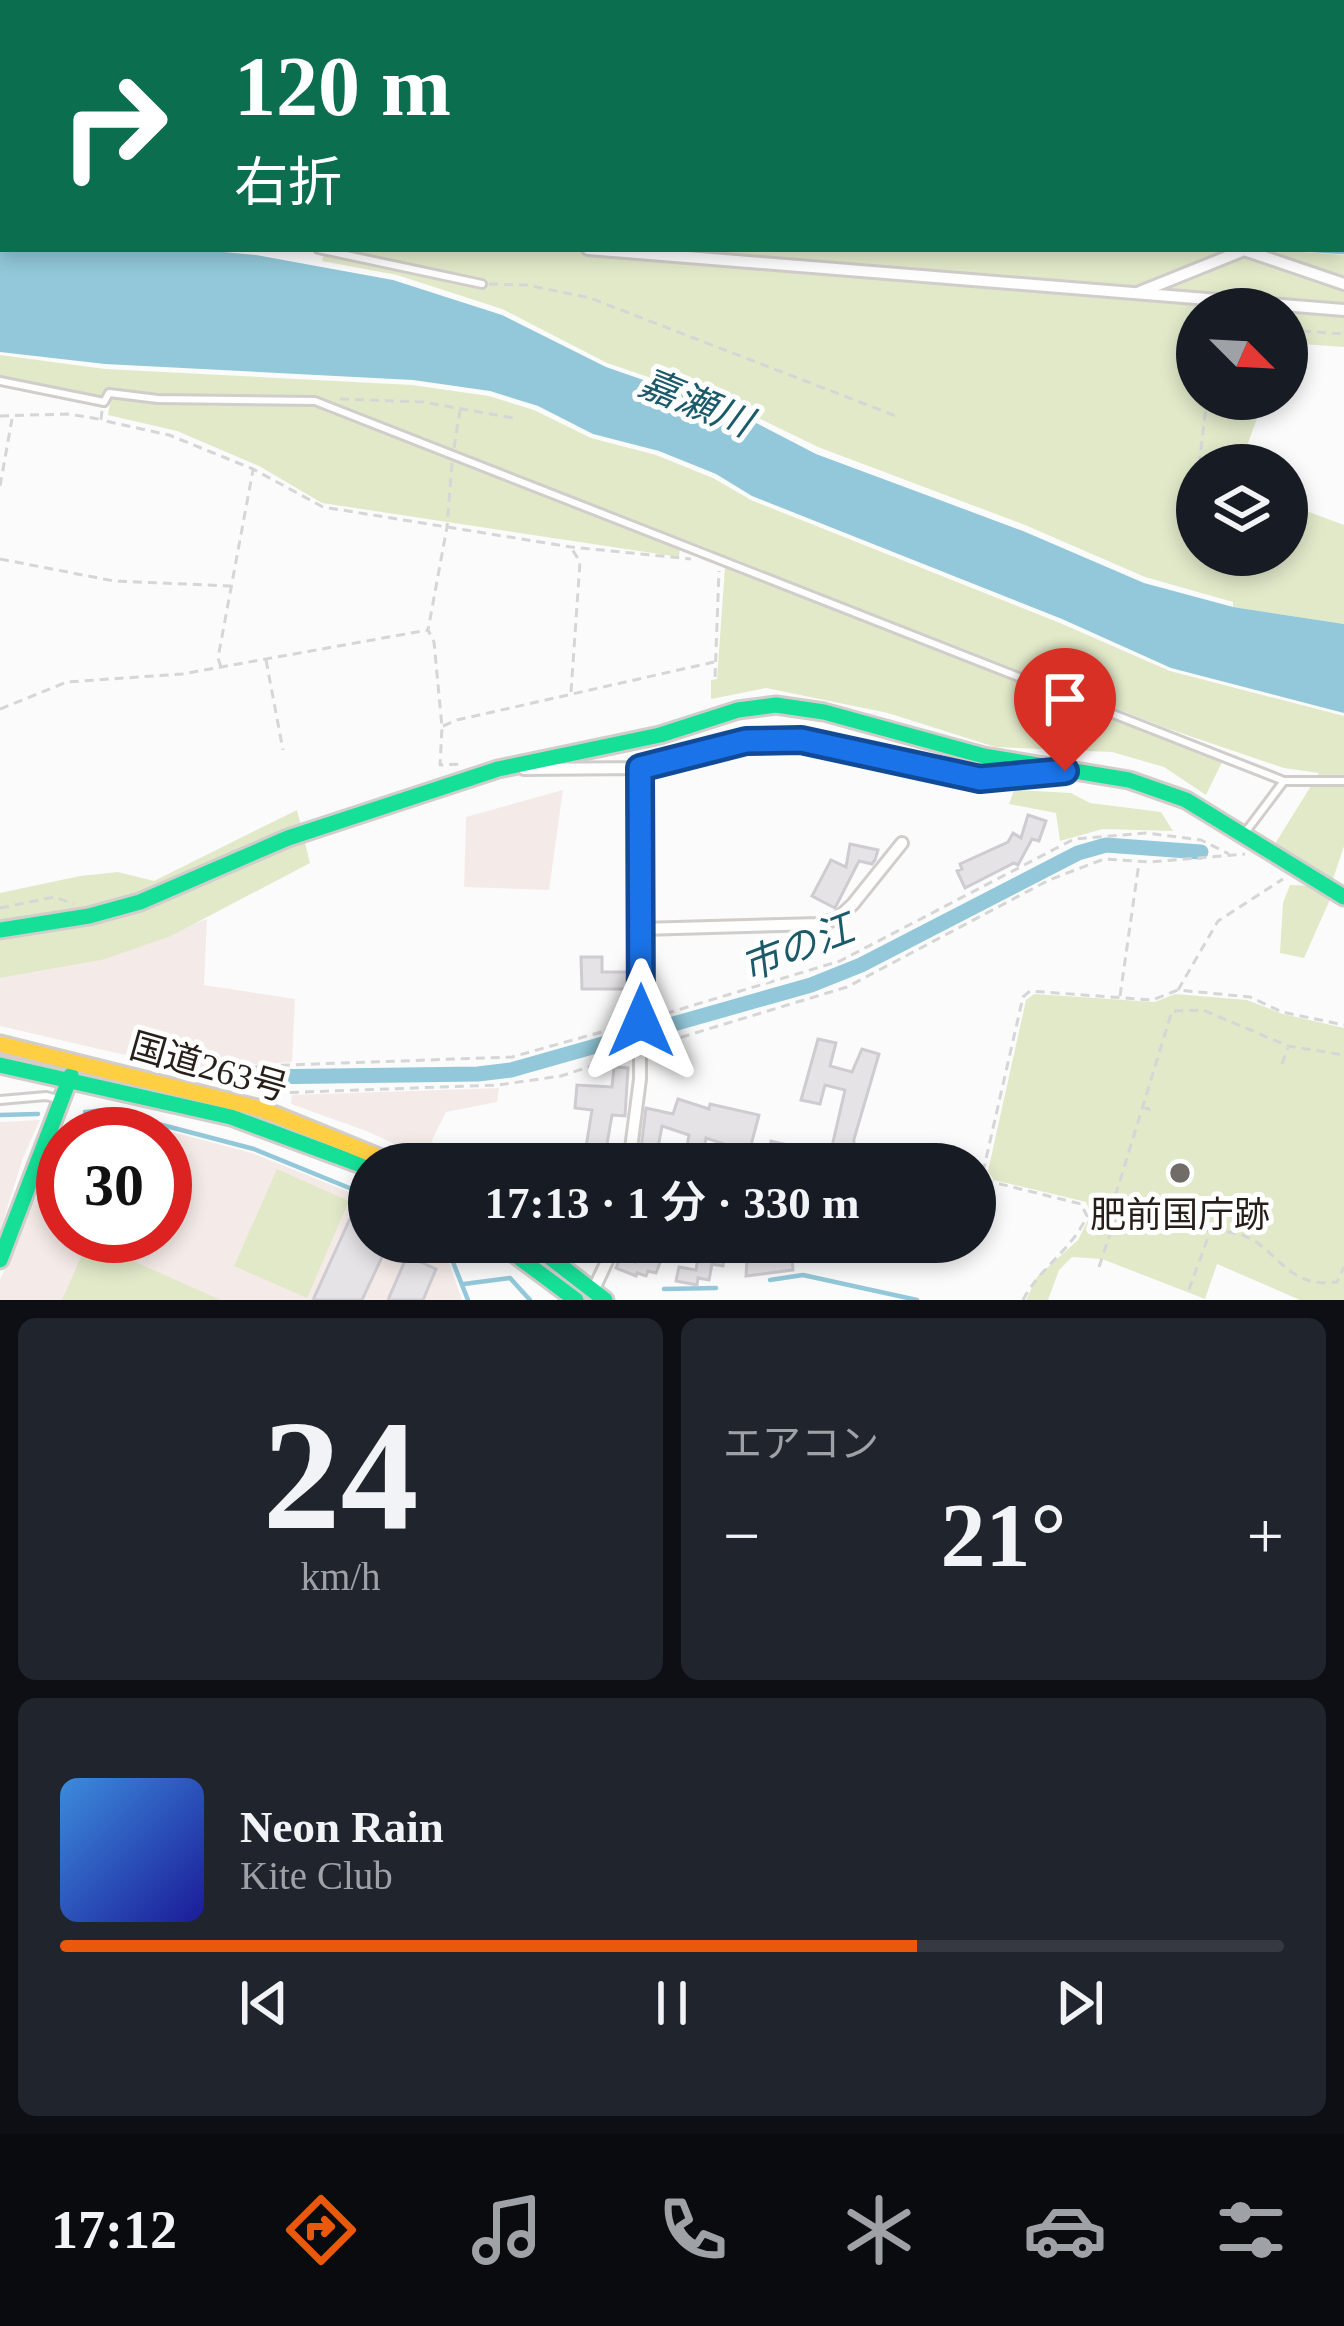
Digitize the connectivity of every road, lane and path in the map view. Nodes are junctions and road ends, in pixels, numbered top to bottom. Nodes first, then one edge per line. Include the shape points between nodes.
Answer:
1 (332, 252) edge
2 (625, 252) edge
3 (1239, 252) edge
4 (1250, 252) edge
5 (482, 284) joint
6 (1344, 284) edge
7 (1137, 293) junction
8 (1344, 310) edge
9 (1308, 331) edge
10 (1344, 334) edge
11 (0, 381) edge
12 (314, 401) junction
13 (104, 402) junction
14 (460, 410) junction
15 (0, 416) edge
16 (896, 416) dead end
17 (12, 417) junction
18 (513, 418) dead end
19 (101, 420) junction
20 (452, 457) junction
21 (253, 469) junction
22 (0, 486) edge
23 (447, 527) junction
24 (571, 547) junction
25 (717, 558) junction
26 (0, 559) edge
27 (232, 586) junction
28 (428, 630) junction
29 (265, 658) junction
30 (716, 662) junction
31 (221, 668) junction
32 (715, 676) dead end
33 (571, 694) junction
34 (0, 709) edge
35 (442, 727) junction
36 (283, 750) dead end
37 (463, 764) dead end
38 (640, 768) junction
39 (498, 769) junction
40 (1065, 771) junction
41 (1284, 781) junction
42 (1344, 781) edge
43 (1244, 834) junction
44 (902, 843) dead end
45 (1271, 852) junction
46 (1230, 855) junction
47 (1139, 861) junction
48 (1284, 878) dead end
49 (1344, 897) edge
50 (0, 908) edge
51 (103, 912) junction
52 (640, 929) junction
53 (0, 930) edge
54 (1178, 990) junction
55 (1120, 998) junction
56 (641, 1021) junction
57 (1344, 1025) edge
58 (0, 1044) edge
59 (1288, 1046) junction
60 (640, 1050) junction
61 (1344, 1055) edge
62 (77, 1061) junction
63 (1282, 1064) dead end
64 (0, 1065) edge
65 (68, 1083) junction
66 (0, 1100) edge
67 (61, 1100) junction
68 (1142, 1107) junction
69 (1156, 1111) dead end
70 (351, 1143) edge
71 (631, 1143) edge
72 (348, 1160) edge
73 (1118, 1210) junction
74 (1234, 1220) dead end
75 (1231, 1230) junction
76 (1210, 1232) junction
77 (0, 1260) edge
78 (526, 1263) edge
79 (556, 1263) edge
80 (608, 1263) edge
81 (1099, 1267) dead end
82 (1344, 1268) edge
83 (1188, 1292) dead end
84 (596, 1296) edge
85 (576, 1300) edge
86 (1023, 1300) edge

1 - 5 lane
2 - 7 street
3 - 7 street
4 - 6 street
5 - 16 path via 590,298
7 - 8 street
9 - 10 path
11 - 13 lane
12 - 13 lane via 110,393
12 - 14 path via 366,397
12 - 20 lane
13 - 19 path
14 - 18 path
14 - 20 path
15 - 17 path
17 - 19 path
17 - 22 path
19 - 21 path via 169,435
20 - 23 path
20 - 25 lane
21 - 23 path via 323,507
21 - 27 path
23 - 24 path
23 - 28 path
24 - 25 path
24 - 33 path via 580,562
25 - 30 path
25 - 41 lane
26 - 27 path via 114,581
27 - 31 path
28 - 29 path
28 - 35 path
29 - 31 path
29 - 36 path
30 - 32 path
30 - 33 path
31 - 34 path via 67,682
33 - 35 path
35 - 37 path via 440,765
38 - 39 street
38 - 40 street via 746,741 801,740 980,779
38 - 52 street
39 - 40 main road via 776,705
39 - 51 main road via 288,838
40 - 43 main road via 1186,800
41 - 42 lane
41 - 43 lane
43 - 45 main road
44 - 52 street via 837,919
45 - 46 path
45 - 49 main road
46 - 47 path
46 - 56 path via 1201,840 1146,832 1074,838 840,961
47 - 55 path
47 - 60 path via 1104,859 1048,880 847,987
48 - 54 path via 1217,921
50 - 51 path via 54,897
51 - 53 main road
52 - 56 street
54 - 55 path via 1152,1000
54 - 57 path via 1250,997
55 - 86 path via 1030,991 1022,997 983,1172 988,1181 1081,1204 1087,1216
56 - 60 street
56 - 60 path via 512,1058 236,1073 275,1093 498,1085 561,1076
58 - 62 main road, 国道263号
59 - 61 path
59 - 63 path
59 - 68 path via 1203,1010 1172,1011
60 - 71 street
62 - 65 main road
62 - 70 main road, 国道263号 via 262,1109
64 - 65 main road, 国道263号
65 - 67 main road
65 - 72 main road, 国道263号 via 186,1106
66 - 67 lane
67 - 77 main road
68 - 69 path
68 - 73 path via 1115,1196
73 - 76 path via 1141,1205
73 - 81 path
74 - 75 path
75 - 76 path
75 - 82 path via 1266,1246 1290,1274 1313,1285 1337,1282
76 - 83 path
78 - 85 main road
79 - 84 main road
80 - 84 street

